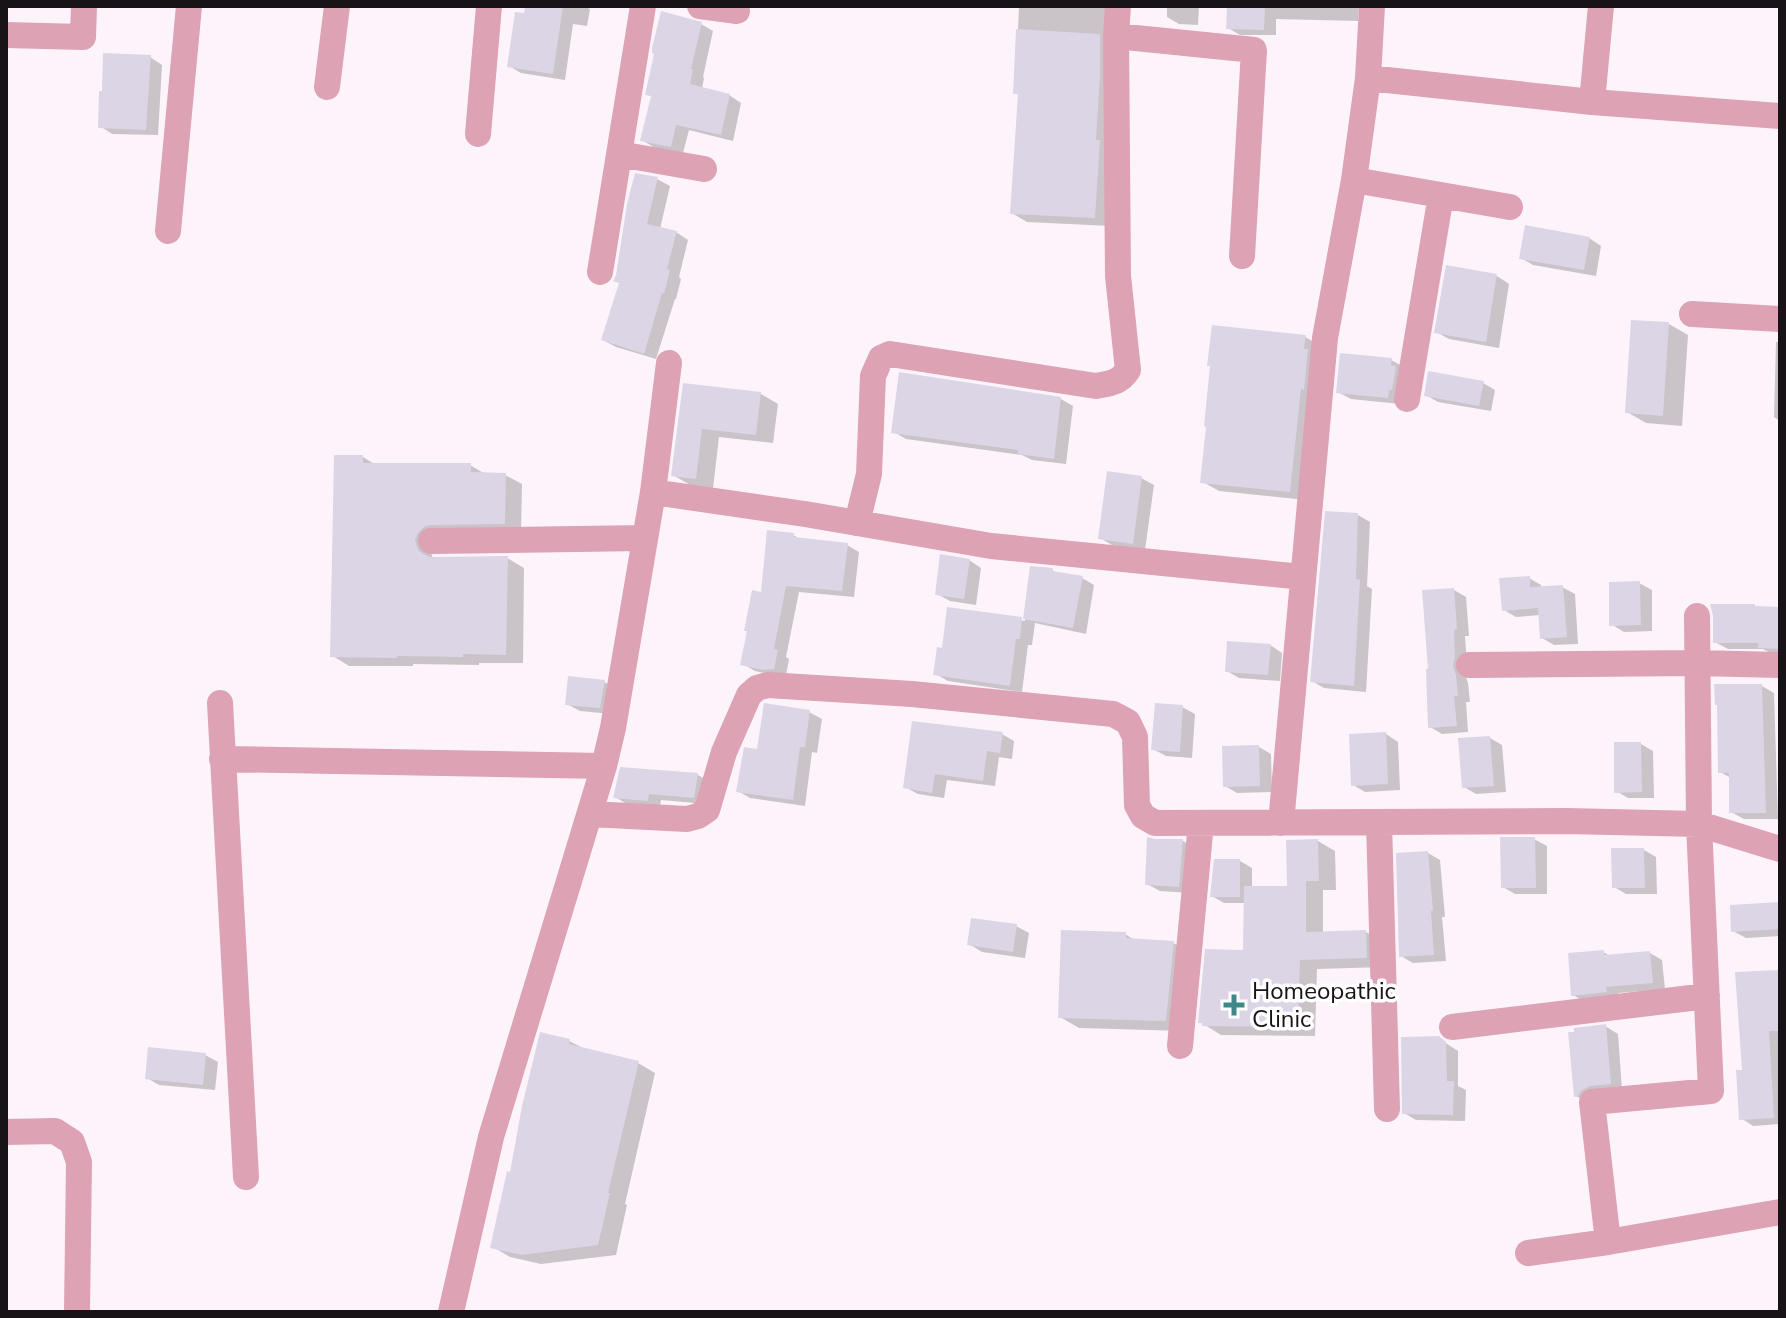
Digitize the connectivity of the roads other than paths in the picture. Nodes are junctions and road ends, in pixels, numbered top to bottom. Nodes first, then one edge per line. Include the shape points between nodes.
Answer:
1 (84, 6) edge
2 (189, 6) edge
3 (337, 6) edge
4 (489, 6) edge
5 (643, 6) edge
6 (700, 6) edge
7 (1118, 6) edge
8 (1372, 6) edge
9 (1601, 6) edge
10 (737, 11) dead end
11 (6, 35) edge
12 (1116, 36) junction
13 (1368, 78) junction
14 (327, 87) dead end
15 (1592, 102) junction
16 (1780, 116) edge
17 (478, 134) dead end
18 (619, 154) junction
19 (704, 169) dead end
20 (1354, 180) junction
21 (1441, 195) junction
22 (1510, 207) dead end
23 (168, 231) dead end
24 (1242, 256) dead end
25 (600, 272) dead end
26 (1692, 314) dead end
27 (1780, 319) edge
28 (669, 363) dead end
29 (1407, 399) dead end
30 (653, 492) junction
31 (857, 523) junction
32 (645, 538) junction
33 (431, 541) dead end
34 (1303, 577) junction
35 (1697, 616) dead end
36 (1697, 663) junction
37 (1469, 665) dead end
38 (1780, 665) edge
39 (220, 703) dead end
40 (222, 759) junction
41 (604, 766) junction
42 (590, 814) junction
43 (1379, 822) junction
44 (1201, 823) junction
45 (1281, 823) junction
46 (1699, 824) junction
47 (1780, 849) edge
48 (1707, 996) junction
49 (1452, 1027) dead end
50 (1180, 1046) dead end
51 (1387, 1109) dead end
52 (6, 1132) edge
53 (246, 1177) dead end
54 (1780, 1212) edge
55 (1608, 1242) junction
56 (1528, 1253) dead end
57 (77, 1312) edge
58 (451, 1312) edge

1 - 11 street via 83,37
2 - 23 street
3 - 14 street
4 - 17 street
5 - 18 street
6 - 10 street
7 - 12 street
8 - 13 street
9 - 15 street
12 - 24 street via 1254,50
12 - 31 street via 1118,276 1128,370 1115,382 1096,386 890,354 881,358 873,376 869,474
13 - 15 street
13 - 20 street
15 - 16 street
18 - 19 street
18 - 25 street
20 - 21 street
20 - 34 street via 1325,338
21 - 22 street
21 - 29 street
26 - 27 street
28 - 30 street
30 - 31 street
30 - 32 street
31 - 34 street via 991,546
32 - 33 street
32 - 41 street
34 - 45 street
35 - 36 street
36 - 37 street
36 - 38 street
36 - 46 street
39 - 40 street
40 - 41 street
40 - 53 street
41 - 42 street
42 - 44 street via 687,819 707,810 749,695 768,685 1113,714 1128,722 1135,737 1137,805 1143,816 1155,823
42 - 58 street via 491,1137
43 - 45 street
43 - 46 street
43 - 51 street
44 - 45 street
44 - 50 street
46 - 47 street
46 - 48 street
48 - 49 street
48 - 55 street via 1711,1091 1592,1102
52 - 57 street via 55,1131 72,1142 79,1162
54 - 55 street
55 - 56 street

